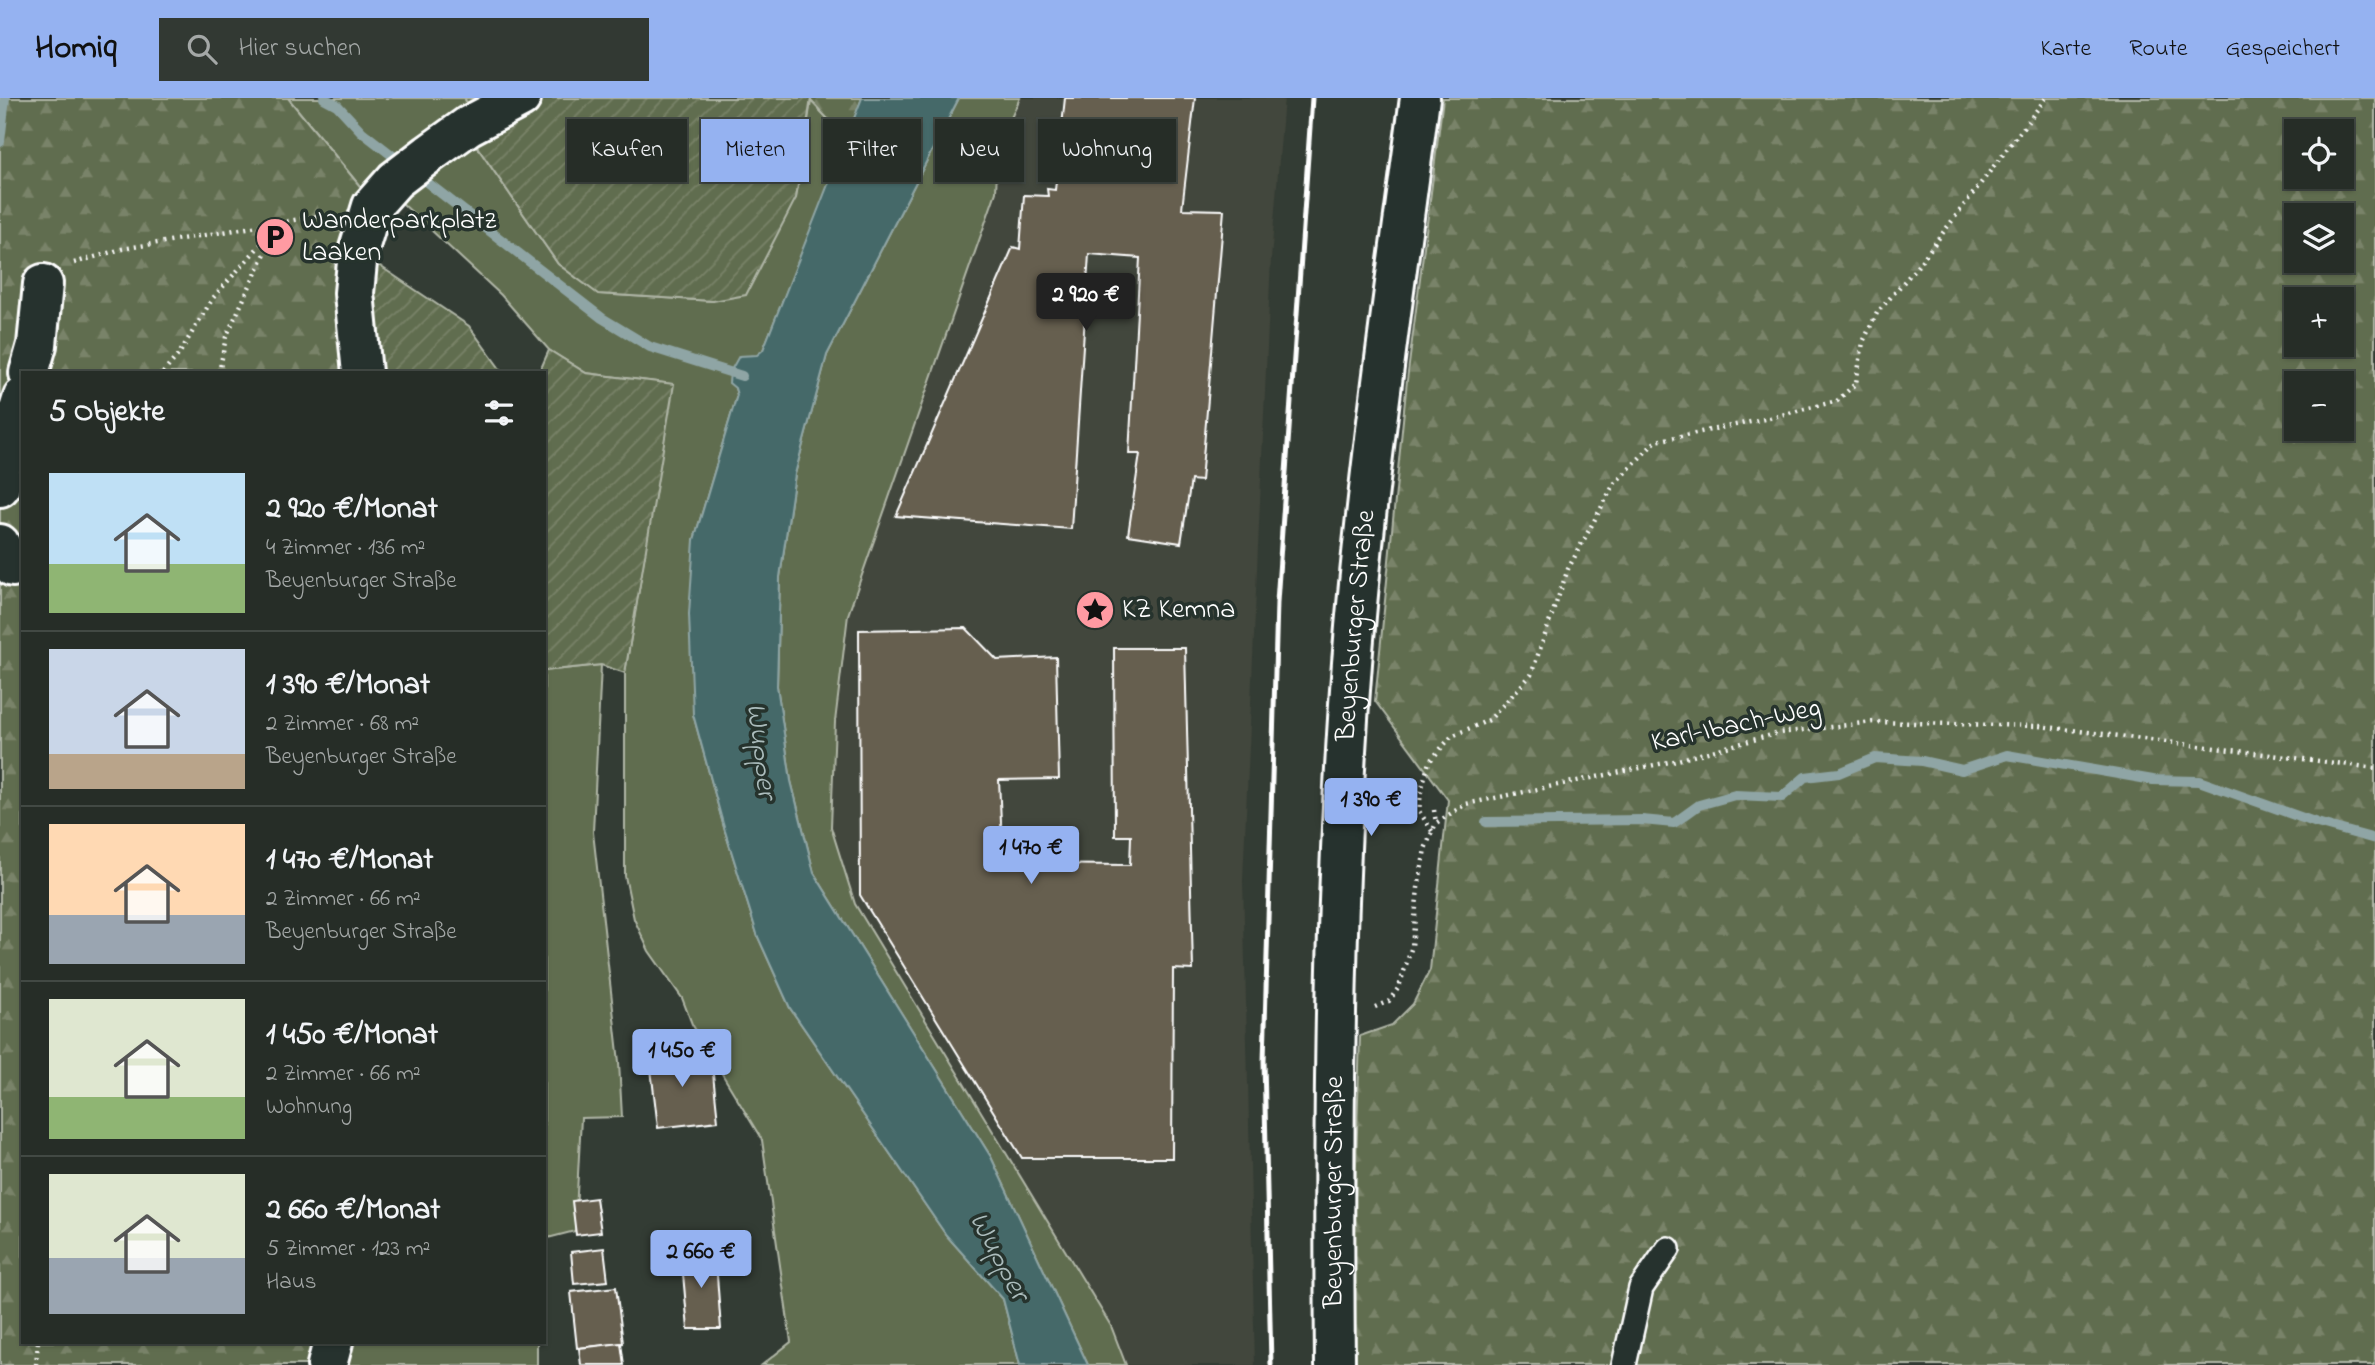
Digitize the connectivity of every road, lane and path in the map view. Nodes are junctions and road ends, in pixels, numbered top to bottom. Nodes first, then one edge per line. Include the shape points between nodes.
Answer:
1 (521, 98) edge
2 (1420, 98) edge
3 (2046, 98) edge
4 (383, 193) junction
5 (278, 224) junction
6 (43, 284) joint
7 (30, 371) edge
8 (165, 371) edge
9 (219, 371) edge
10 (362, 371) edge
11 (21, 403) edge
12 (0, 488) edge
13 (2375, 768) edge
14 (1434, 810) dead end
15 (1436, 822) junction
16 (1433, 832) junction
17 (1336, 1008) junction
18 (1668, 1249) dead end
19 (38, 1344) edge
20 (332, 1344) edge
21 (36, 1365) edge
22 (327, 1365) edge
23 (1335, 1365) edge
24 (1624, 1365) edge

1 - 4 main road via 468,126
2 - 17 main road, Beyenburger Straße via 1357,603 1340,858
3 - 16 path via 1877,313 1863,342 1856,383 1837,401 1656,441 1614,484 1568,569 1531,674 1489,720 1452,736 1429,762 1419,811
4 - 5 path
4 - 10 main road via 358,251 354,293
5 - 6 path via 122,249 69,264
5 - 8 path via 213,298
5 - 9 path via 226,337
6 - 7 main road
11 - 12 main road via 1,468
13 - 15 path, Karl-Ibach-Weg via 2039,726 1873,722 1779,733 1674,761 1466,804
14 - 15 path
15 - 16 path
16 - 17 path via 1425,849 1412,946 1399,987 1388,1001 1372,1008
17 - 23 main road, Beyenburger Straße
18 - 24 lane via 1642,1288
19 - 21 path
20 - 22 main road

